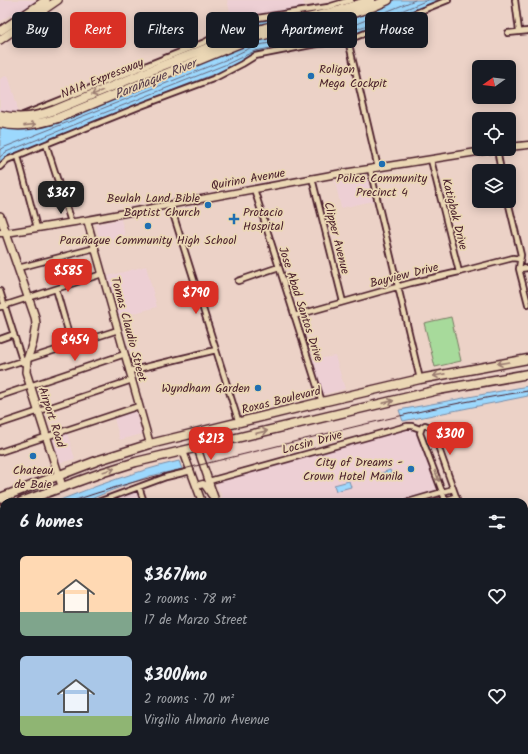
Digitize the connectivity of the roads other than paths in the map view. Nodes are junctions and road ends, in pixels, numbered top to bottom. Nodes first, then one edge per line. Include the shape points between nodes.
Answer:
1 (46, 0) edge
2 (58, 0) edge
3 (351, 0) edge
4 (371, 0) edge
5 (388, 0) edge
6 (448, 0) edge
7 (515, 0) edge
8 (343, 2) edge
9 (0, 31) edge
10 (519, 31) junction
11 (528, 31) edge
12 (508, 33) dead end
13 (357, 36) edge
14 (0, 40) edge
15 (296, 48) edge
16 (350, 48) edge
17 (0, 115) edge
18 (0, 123) edge
19 (46, 144) junction
20 (528, 145) edge
21 (516, 146) edge
22 (472, 153) edge
23 (18, 156) junction
24 (431, 160) junction
25 (0, 167) edge
26 (378, 168) junction
27 (370, 169) junction
28 (312, 178) junction
29 (254, 189) junction
30 (170, 204) junction
31 (510, 208) edge
32 (0, 216) edge
33 (87, 220) junction
34 (71, 222) junction
35 (37, 228) junction
36 (2, 234) edge
37 (95, 248) junction
38 (520, 259) junction
39 (18, 268) junction
40 (279, 268) junction
41 (528, 268) edge
42 (519, 269) junction
43 (459, 272) junction
44 (102, 274) junction
45 (238, 281) dead end
46 (398, 287) junction
47 (56, 288) junction
48 (0, 291) edge
49 (28, 297) junction
50 (343, 302) junction
51 (528, 304) edge
52 (2, 306) edge
53 (294, 316) junction
54 (118, 330) junction
55 (14, 334) junction
56 (0, 338) edge
57 (72, 345) junction
58 (216, 350) junction
59 (124, 354) junction
60 (528, 359) edge
61 (25, 360) junction
62 (0, 368) edge
63 (129, 371) junction
64 (528, 374) edge
65 (420, 379) junction
66 (132, 380) junction
67 (30, 385) junction
68 (0, 396) edge
69 (322, 402) junction
70 (139, 406) junction
71 (38, 412) junction
72 (239, 423) junction
73 (0, 424) edge
74 (420, 429) junction
75 (47, 437) junction
76 (150, 444) junction
77 (197, 447) junction
78 (183, 451) junction
79 (0, 452) edge
80 (191, 471) junction
81 (59, 476) junction
82 (209, 481) junction
83 (62, 486) junction
84 (196, 486) junction
85 (139, 487) junction
86 (453, 489) junction
87 (443, 492) junction
88 (456, 497) edge
89 (0, 498) edge
90 (30, 498) edge
91 (109, 498) edge
92 (143, 498) edge
93 (200, 498) edge
94 (213, 498) edge
95 (215, 498) edge
96 (422, 498) edge
97 (445, 498) edge

1 - 9 main road
2 - 14 main road
3 - 8 street
4 -> 17 highway, NAIA Expressway, bridge via 238,36 39,116 20,118
18 -> 5 highway, NAIA Expressway, bridge via 27,125 58,118 255,37 341,17
6 - 13 street
7 - 10 street
8 - 18 street via 328,7 245,20 206,42
10 - 11 street
10 - 12 street
15 - 19 street via 255,56 213,79
16 - 26 street
19 - 23 street
19 - 34 street
20 - 21 main road
22 - 24 main road, Quirino Avenue
23 - 25 street via 7,160
23 - 35 street
24 - 26 main road, Quirino Avenue
24 - 43 street, Katigbak Drive
26 - 27 main road, Quirino Avenue
27 - 28 main road, Quirino Avenue
27 - 46 street
28 - 29 main road, Quirino Avenue
28 - 50 street, Clipper Avenue
29 - 30 main road, Quirino Avenue
29 - 40 street, Jose Abad Santos Drive
30 - 33 main road, Quirino Avenue
30 - 58 street
31 - 38 street
32 - 36 main road, Airport Road
33 - 34 main road, Quirino Avenue
33 - 37 main road, Tomas Claudio Street
34 - 35 main road, Quirino Avenue
35 - 36 main road, Quirino Avenue
36 - 39 main road, Airport Road
37 - 39 street
37 - 44 main road, Tomas Claudio Street
38 - 42 street
38 - 43 street, Bayview Drive via 513,258
39 - 49 main road, Airport Road
40 - 45 street
40 - 53 street, Jose Abad Santos Drive
41 - 42 street
42 - 51 street
43 - 46 street, Bayview Drive
44 - 47 street
44 - 54 main road, Tomas Claudio Street
46 - 50 street, Bayview Drive
46 - 65 street
47 - 49 street
47 - 57 street
48 - 52 street
49 - 52 street
49 - 61 main road, Airport Road via 36,324 33,342
50 - 53 street, Bayview Drive
52 - 55 street
53 - 69 street, Jose Abad Santos Drive
54 - 57 street
54 - 59 main road, Tomas Claudio Street
55 - 56 street
55 - 61 street
57 - 61 street
58 - 63 street
58 - 72 street
59 - 63 main road, Tomas Claudio Street
59 - 67 street
60 -> 65 highway, Roxas Boulevard
61 - 62 street
61 - 67 main road, Airport Road
63 - 66 main road, Tomas Claudio Street
77 -> 64 highway via 438,390
65 - 69 highway, Roxas Boulevard
66 - 70 main road, Tomas Claudio Street
66 - 71 street
67 - 68 street
67 - 71 main road, Airport Road
69 - 72 highway, Roxas Boulevard
70 - 75 street
70 - 76 main road, Tomas Claudio Street
71 - 73 street
71 - 75 main road, Airport Road
72 - 76 highway, Roxas Boulevard
74 - 82 street, Locsin Drive via 407,426
74 - 86 street, Locsin Drive via 425,425 432,429
74 -> 87 street
75 - 79 street
75 - 81 main road, Airport Road
76 - 81 highway, Roxas Boulevard
77 - 78 highway
77 - 82 main road
78 - 80 main road
83 -> 78 highway via 130,464
80 - 84 main road
80 - 85 street
81 - 83 main road, Airport Road
81 - 89 highway, Roxas Boulevard
82 - 95 main road
83 - 90 highway
84 - 93 main road
84 - 94 main road via 205,485
85 - 91 street
85 - 92 street
86 - 87 street
86 - 88 street
87 - 96 street
87 - 97 street

